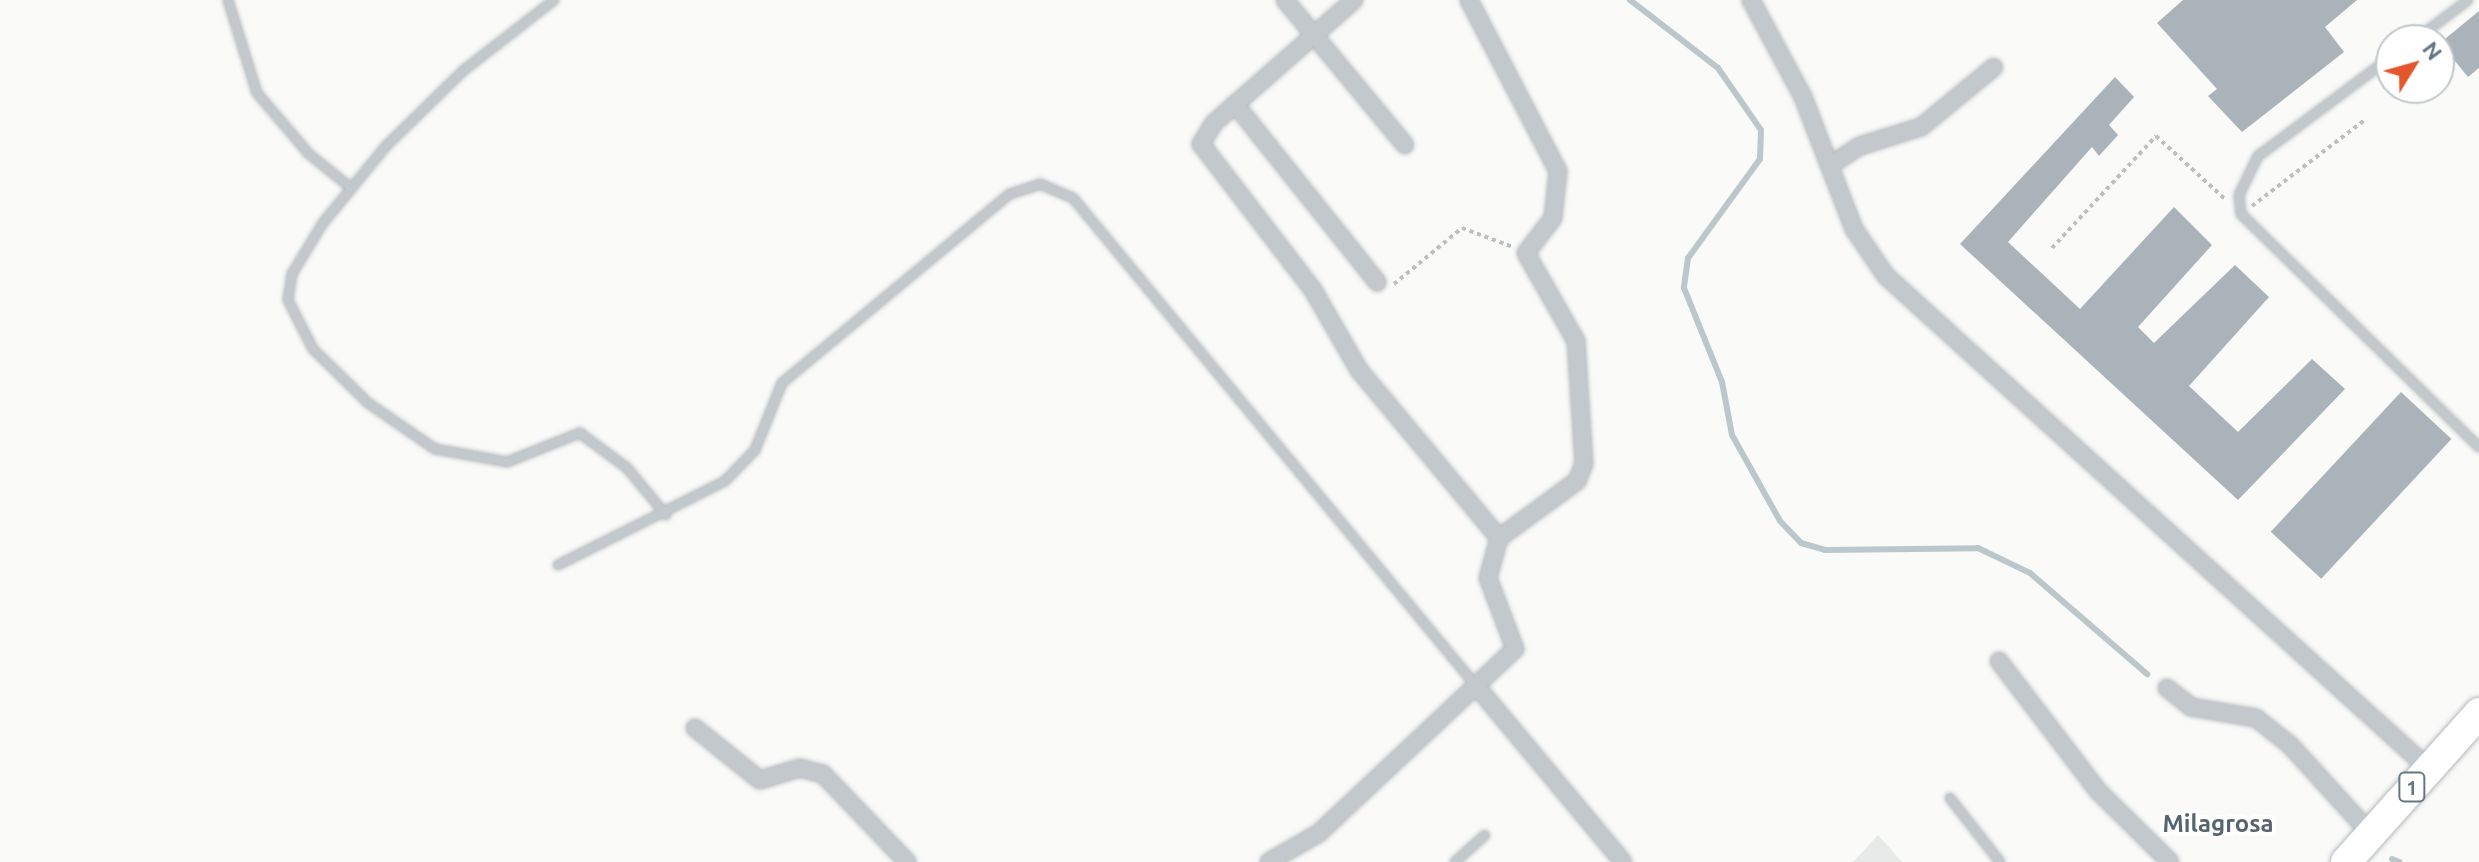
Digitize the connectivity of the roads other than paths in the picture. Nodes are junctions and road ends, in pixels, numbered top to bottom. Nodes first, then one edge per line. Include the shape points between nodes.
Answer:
1 (228, 0) edge
2 (554, 0) edge
3 (1285, 0) edge
4 (1354, 0) edge
5 (1469, 0) edge
6 (1751, 0) edge
7 (2468, 0) edge
8 (2436, 24) edge
9 (1313, 35) junction
10 (1994, 67) dead end
11 (2375, 69) edge
12 (1235, 104) junction
13 (1405, 145) dead end
14 (1829, 166) junction
15 (351, 188) junction
16 (1377, 282) road end
17 (2479, 447) edge
18 (666, 515) junction
19 (1499, 538) junction
20 (558, 565) dead end
21 (1999, 661) dead end
22 (1478, 688) junction
23 (2167, 688) dead end
24 (2479, 713) edge
25 (695, 728) dead end
26 (2429, 769) junction
27 (1950, 798) dead end
28 (2371, 834) junction
29 (1485, 835) dead end
30 (907, 862) edge
31 (1269, 862) edge
32 (1455, 862) edge
33 (1623, 862) edge
34 (2000, 862) edge
35 (2170, 862) edge
36 (2346, 862) edge

1 - 15 lane via 257,93 309,154
2 - 15 lane via 464,70
3 - 9 street
4 - 9 street
5 - 19 street via 1558,171 1553,218 1526,253 1576,341 1584,464 1577,481
6 - 14 street via 1782,51
7 - 8 lane
9 - 12 street
9 - 13 street
10 - 14 street via 1921,127 1860,146
11 - 17 lane via 2258,156 2239,195 2241,214
12 - 16 street
12 - 19 street via 1202,137 1204,153 1301,273 1359,370
14 - 26 street via 1854,229 1886,276
15 - 18 lane via 292,274 288,300 313,349 368,403 435,449 507,462 580,433 627,468
18 - 20 lane
18 - 22 lane via 745,464 782,383 1010,194 1057,187
19 - 22 street via 1488,578 1515,649
21 - 35 street via 2098,791
22 - 31 street via 1319,833
22 - 33 street
23 - 28 street via 2191,707 2256,718 2290,745
24 - 26 highway, 1
25 - 30 street via 760,780 800,768 823,774
26 - 28 highway, 1
27 - 34 lane
28 - 36 highway, 1
29 - 32 lane

